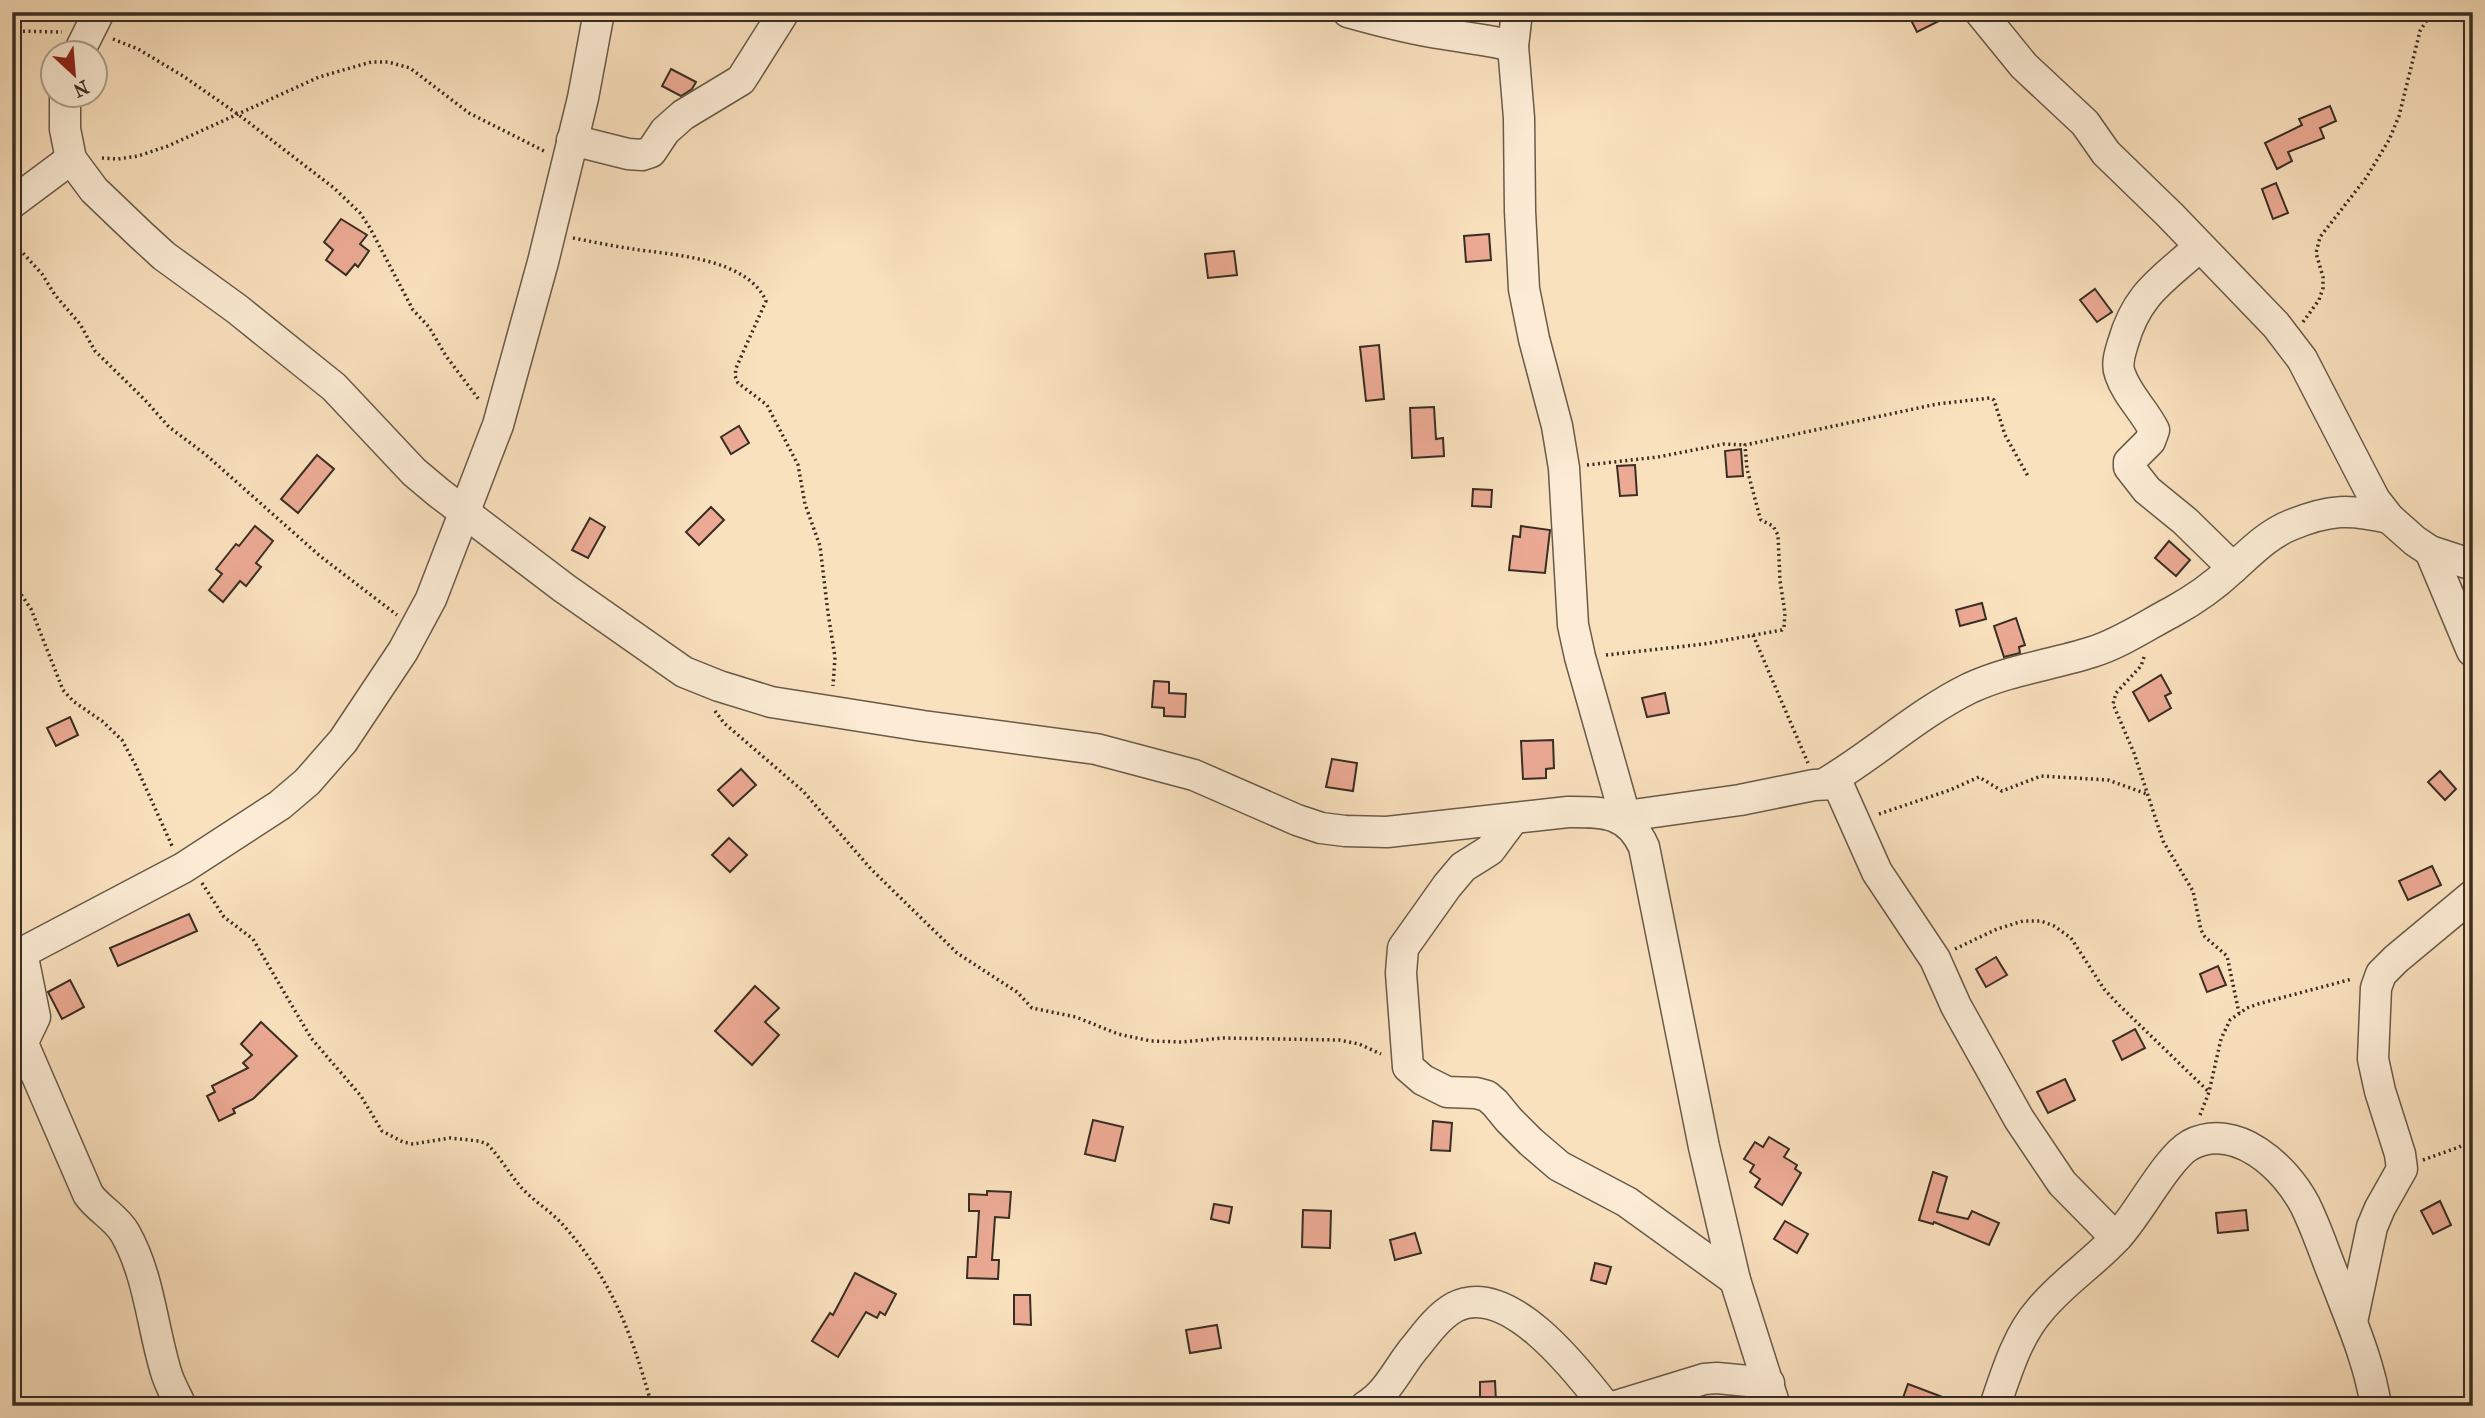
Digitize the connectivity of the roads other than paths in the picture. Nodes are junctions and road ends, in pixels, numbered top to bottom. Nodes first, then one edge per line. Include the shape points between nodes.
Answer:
1 (599, 12) edge
2 (784, 12) edge
3 (1348, 12) edge
4 (1517, 12) edge
5 (1980, 12) edge
6 (1513, 46) junction
7 (65, 108) edge
8 (569, 151) junction
9 (70, 154) junction
10 (12, 203) edge
11 (2199, 247) junction
12 (465, 513) junction
13 (2389, 518) junction
14 (2430, 551) junction
15 (2473, 565) edge
16 (2233, 568) junction
17 (2472, 651) edge
18 (1824, 784) junction
19 (1513, 819) junction
20 (1627, 819) junction
21 (2473, 895) edge
22 (17, 955) edge
23 (2116, 1238) junction
24 (1735, 1280) junction
25 (2352, 1322) junction
26 (1772, 1394) edge
27 (181, 1406) edge
28 (1366, 1406) edge
29 (1605, 1406) edge
30 (1616, 1406) edge
31 (1995, 1406) edge
32 (2376, 1406) edge

1 - 8 street
2 - 8 street via 741,80 672,123 651,152
3 - 6 street
4 - 6 street
5 - 11 street via 2024,66 2085,123 2106,153
6 - 20 street via 1524,289 1558,426 1573,625
7 - 9 street
8 - 12 street via 524,338
9 - 10 street
9 - 12 street via 94,190 139,234 334,387 414,472
11 - 13 street via 2289,341
11 - 16 street via 2145,295 2132,315 2118,371 2154,430 2128,465 2147,490
12 - 19 street via 684,672 771,702 1096,749 1194,775 1321,828 1387,832
12 - 22 street via 415,629 343,741 307,782 186,866
13 - 14 street
13 - 16 street via 2358,511 2335,512 2290,525
14 - 15 street
14 - 17 street
16 - 18 street via 2186,604 2095,652 1972,687
18 - 20 street
18 - 23 street via 1840,789 1888,890 1935,959 1990,1069 2045,1159 2074,1197
19 - 20 street via 1598,812
19 - 24 street via 1490,850 1463,867 1403,948 1408,1068 1447,1092 1487,1096 1559,1167 1627,1202
20 - 24 street via 1644,848
21 - 25 street via 2396,959 2381,974 2376,988 2373,1059 2402,1169 2372,1227
22 - 27 street via 35,1017 24,1046 88,1194 127,1237 154,1317 166,1373
23 - 25 street via 2188,1146 2216,1139 2237,1141 2260,1152 2304,1203
23 - 31 street via 2039,1311 2009,1366
24 - 26 street
25 - 32 street
26 - 30 street via 1717,1378
28 - 29 street via 1384,1392 1437,1322 1471,1302 1497,1305 1536,1331

